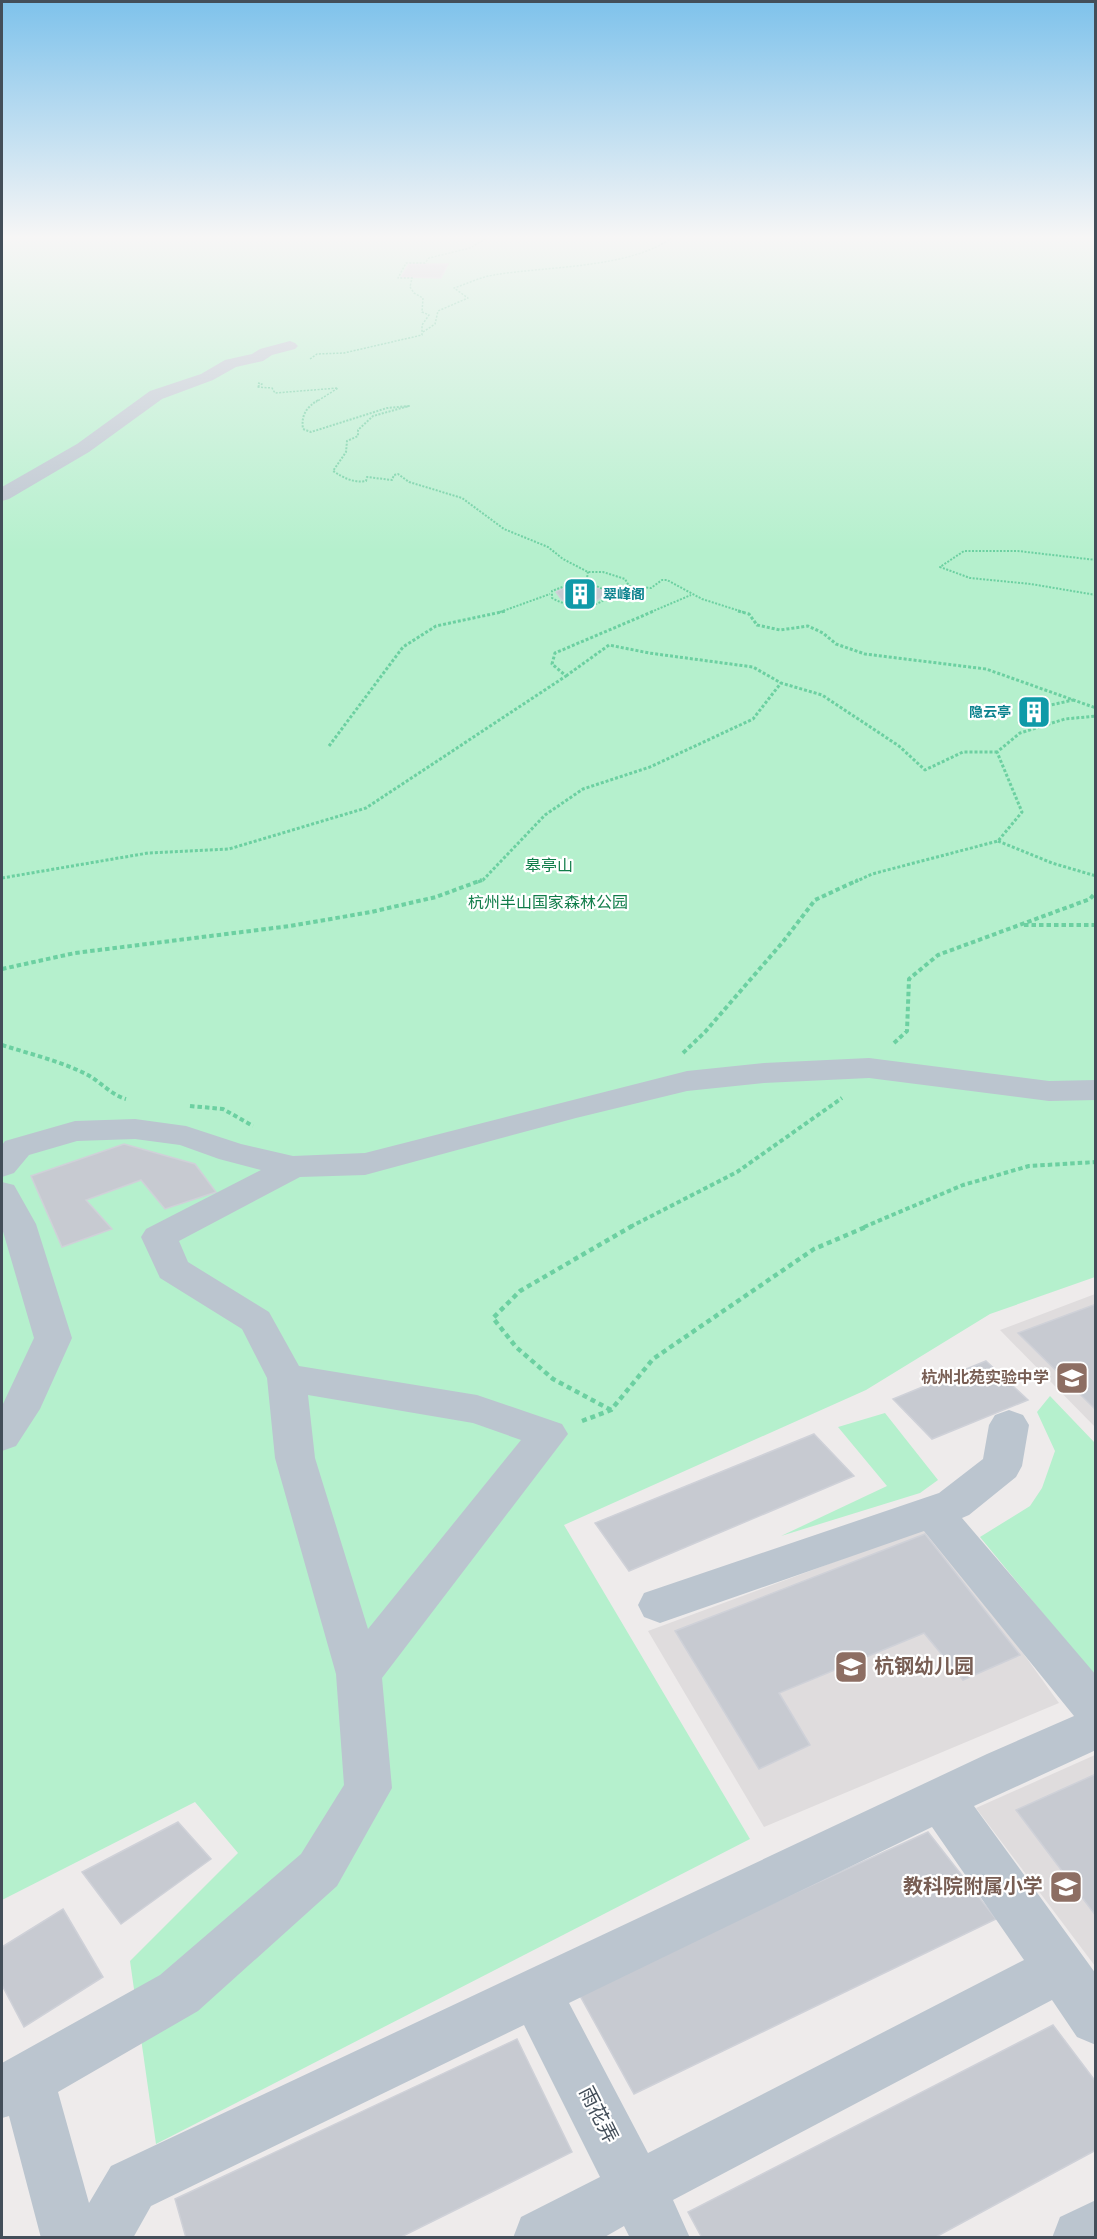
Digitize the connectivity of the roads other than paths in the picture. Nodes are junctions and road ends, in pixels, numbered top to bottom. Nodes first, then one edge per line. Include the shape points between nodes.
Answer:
1 (290, 346) dead end
2 (2, 495) edge
3 (1095, 1090) edge
4 (2, 1166) edge
5 (293, 1167) junction
6 (2, 1193) edge
7 (286, 1378) junction
8 (1009, 1425) dead end
9 (2, 1436) edge
10 (932, 1511) junction
11 (660, 1605) dead end
12 (359, 1674) junction
13 (1095, 1709) edge
14 (1095, 1728) edge
15 (941, 1799) junction
16 (1059, 1969) junction
17 (535, 1992) junction
18 (1095, 2019) edge
19 (14, 2085) edge
20 (636, 2188) junction
21 (1095, 2229) edge
22 (70, 2238) edge
23 (101, 2238) edge
24 (542, 2238) edge
25 (661, 2238) edge
26 (1081, 2238) edge

1 - 2 street via 231,363 207,377 156,395 83,448
3 - 5 street via 1049,1091 869,1068 764,1073 698,1080 641,1092 365,1164
4 - 5 street via 17,1148 75,1131 135,1129 186,1136
5 - 7 street via 159,1237 173,1269 256,1321
6 - 9 street via 18,1224 53,1338 20,1409
7 - 12 street via 295,1458
7 - 12 street via 477,1409 548,1434
8 - 10 street via 1002,1466 954,1504
10 - 11 street
10 - 13 street
12 - 19 street via 368,1788 320,1870 178,1993
14 - 15 street
15 - 16 street
15 - 17 street
16 - 18 street
16 - 20 street
17 - 20 street, 雨花弄
17 - 23 street via 131,2186
19 - 22 street
20 - 24 street
20 - 25 street, 雨花弄
21 - 26 street

